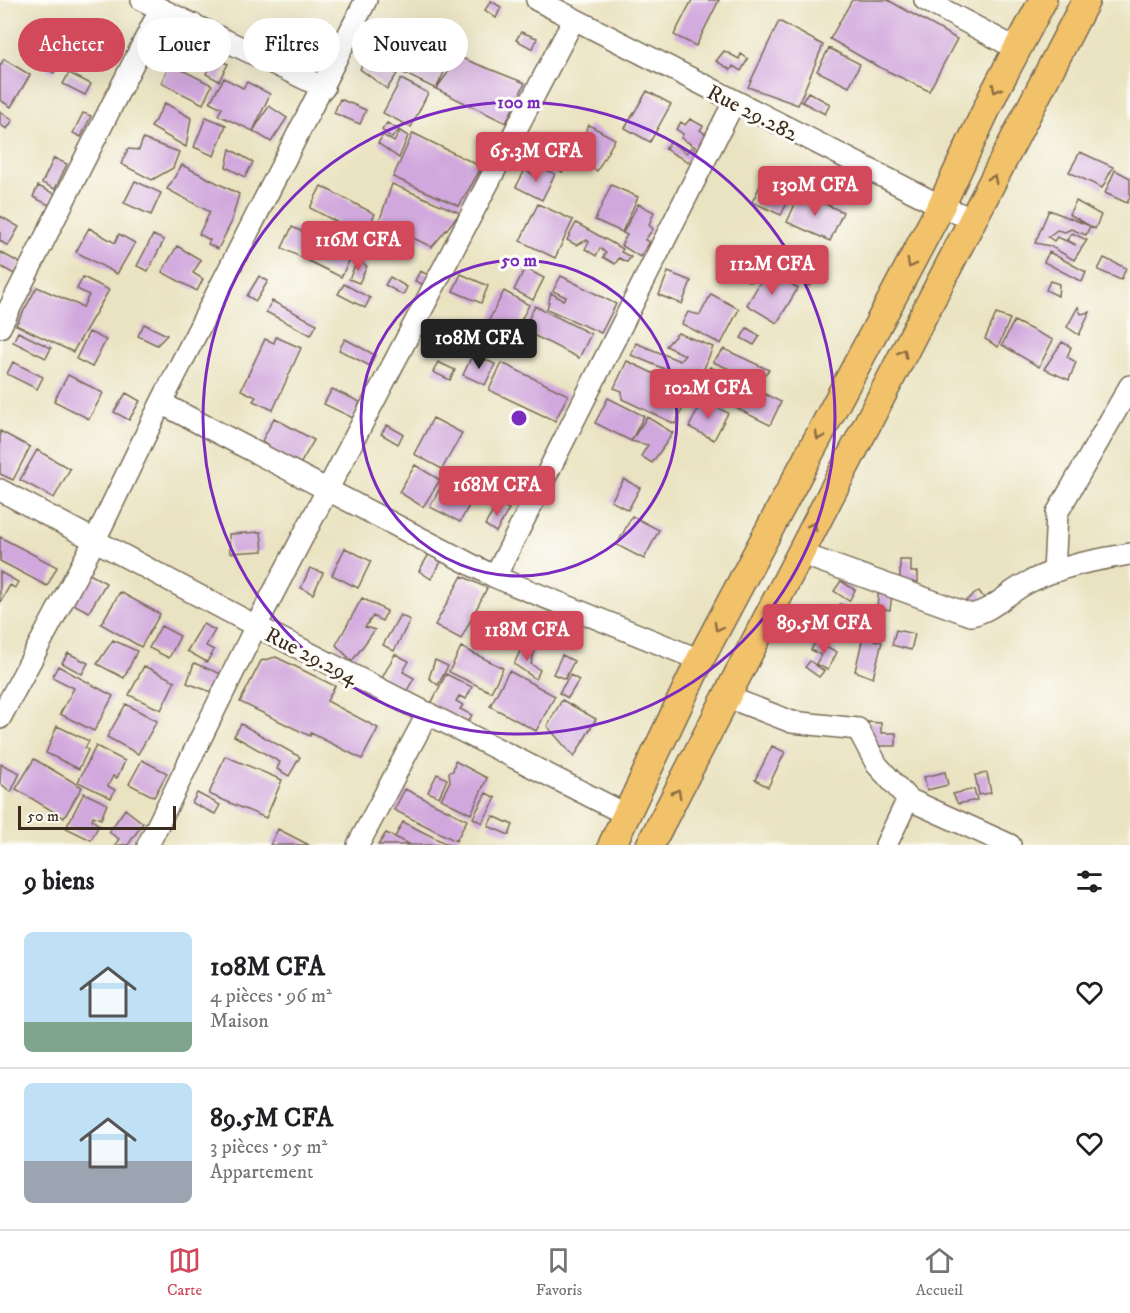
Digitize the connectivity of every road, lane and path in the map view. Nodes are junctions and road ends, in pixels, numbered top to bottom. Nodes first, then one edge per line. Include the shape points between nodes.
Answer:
1 (366, 0) edge
2 (537, 0) edge
3 (925, 0) edge
4 (1043, 0) edge
5 (1086, 0) edge
6 (151, 5) edge
7 (574, 19) junction
8 (1017, 49) junction
9 (324, 88) junction
10 (734, 102) junction
11 (941, 206) junction
12 (972, 219) junction
13 (0, 327) edge
14 (1130, 386) edge
15 (161, 403) junction
16 (0, 490) edge
17 (328, 490) junction
18 (94, 542) junction
19 (799, 553) junction
20 (1130, 554) edge
21 (1054, 572) junction
22 (495, 577) junction
23 (256, 626) junction
24 (700, 660) junction
25 (725, 696) junction
26 (428, 714) junction
27 (0, 718) edge
28 (908, 800) junction
29 (627, 815) junction
30 (148, 845) edge
31 (358, 845) edge
32 (612, 845) edge
33 (650, 845) edge
34 (886, 845) edge
35 (1010, 845) edge

1 - 9 street
2 - 7 street, Rue 29.282
3 - 8 street
4 - 8 main road
12 -> 5 main road
6 - 9 street
6 - 13 street
7 - 10 street, Rue 29.282
7 - 17 street
8 -> 11 main road
9 - 15 street
10 - 11 street, Rue 29.282
10 - 22 street
11 - 12 street, Rue 29.282
11 -> 24 main road
19 -> 12 main road
14 - 21 street via 1058,513
15 - 17 street
15 - 18 street
16 - 18 street, Rue 29.294
17 - 22 street
17 - 23 street
18 - 23 street, Rue 29.294
18 - 27 street
19 - 21 street via 971,615 984,612 1026,583
19 - 25 main road
20 - 21 street
22 - 24 street
23 - 26 street, Rue 29.294
23 - 30 street
24 - 29 main road
25 - 28 street via 792,722 858,729 877,765
33 -> 25 main road
26 - 29 street, Rue 29.294
26 - 31 street
28 - 34 street
28 - 35 street
29 - 32 main road

